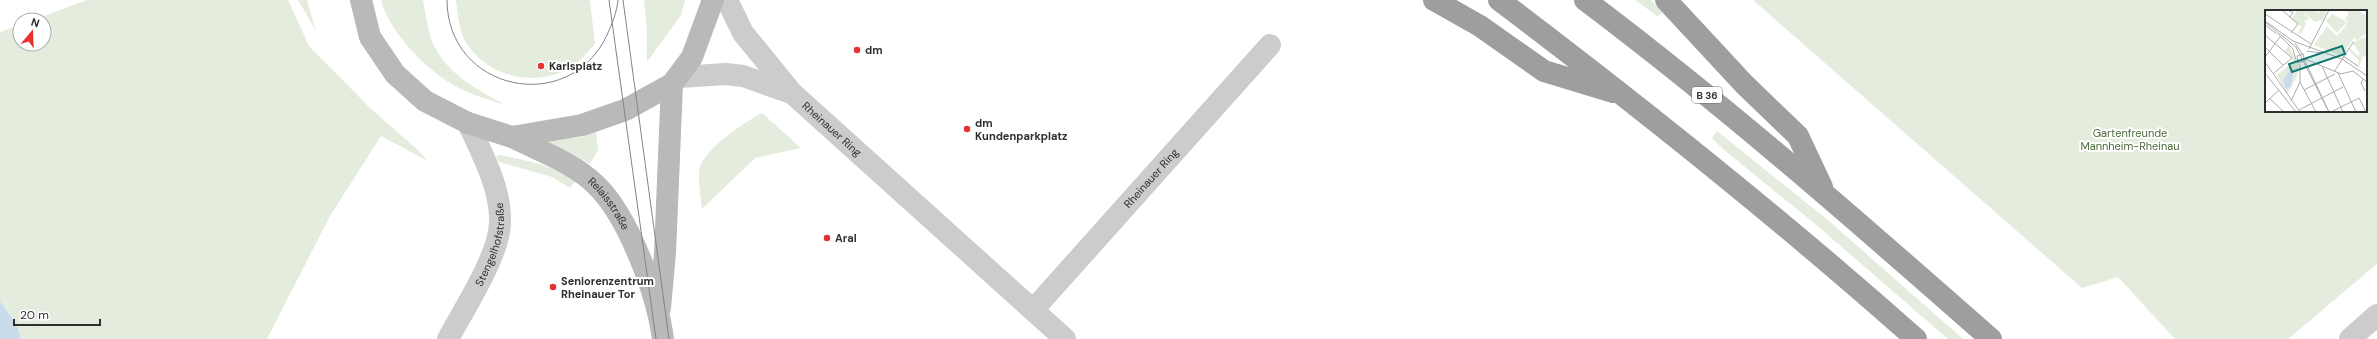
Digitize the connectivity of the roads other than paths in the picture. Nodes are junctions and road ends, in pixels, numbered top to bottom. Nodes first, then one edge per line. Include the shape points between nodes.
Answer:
1 (361, 0) edge
2 (713, 0) edge
3 (727, 0) edge
4 (1434, 0) edge
5 (1499, 0) edge
6 (1585, 0) edge
7 (1666, 0) edge
8 (1270, 45) dead end
9 (676, 81) junction
10 (792, 93) junction
11 (1627, 97) junction
12 (468, 123) junction
13 (512, 137) junction
14 (1825, 194) junction
15 (1033, 310) junction
16 (659, 312) junction
17 (2377, 315) edge
18 (448, 339) edge
19 (663, 339) edge
20 (1065, 339) edge
21 (1916, 339) edge
22 (1991, 339) edge
23 (2350, 339) edge

1 - 12 main road via 370,37 395,74 425,101
2 - 9 main road via 692,57
3 - 10 street, Rheinauer Ring via 743,33
4 - 11 highway via 1480,26 1544,71
5 - 11 highway
6 - 14 highway, B 36 via 1719,104
7 - 14 highway via 1744,84 1798,136
8 - 15 street, Rheinauer Ring
9 - 10 street, Rheinauer Ring via 726,74 743,76
9 - 13 main road via 625,110 582,125
9 - 16 main road, Relaisstraße
10 - 15 street, Rheinauer Ring
11 - 21 highway via 1846,276
12 - 13 main road
12 - 18 street, Stengelhofstraße via 497,196 500,223 496,248
13 - 16 main road, Relaisstraße via 576,170 595,184 611,202 637,254
14 - 22 highway, B 36
15 - 20 street, Rheinauer Ring
16 - 19 main road, Relaisstraße
17 - 23 street

